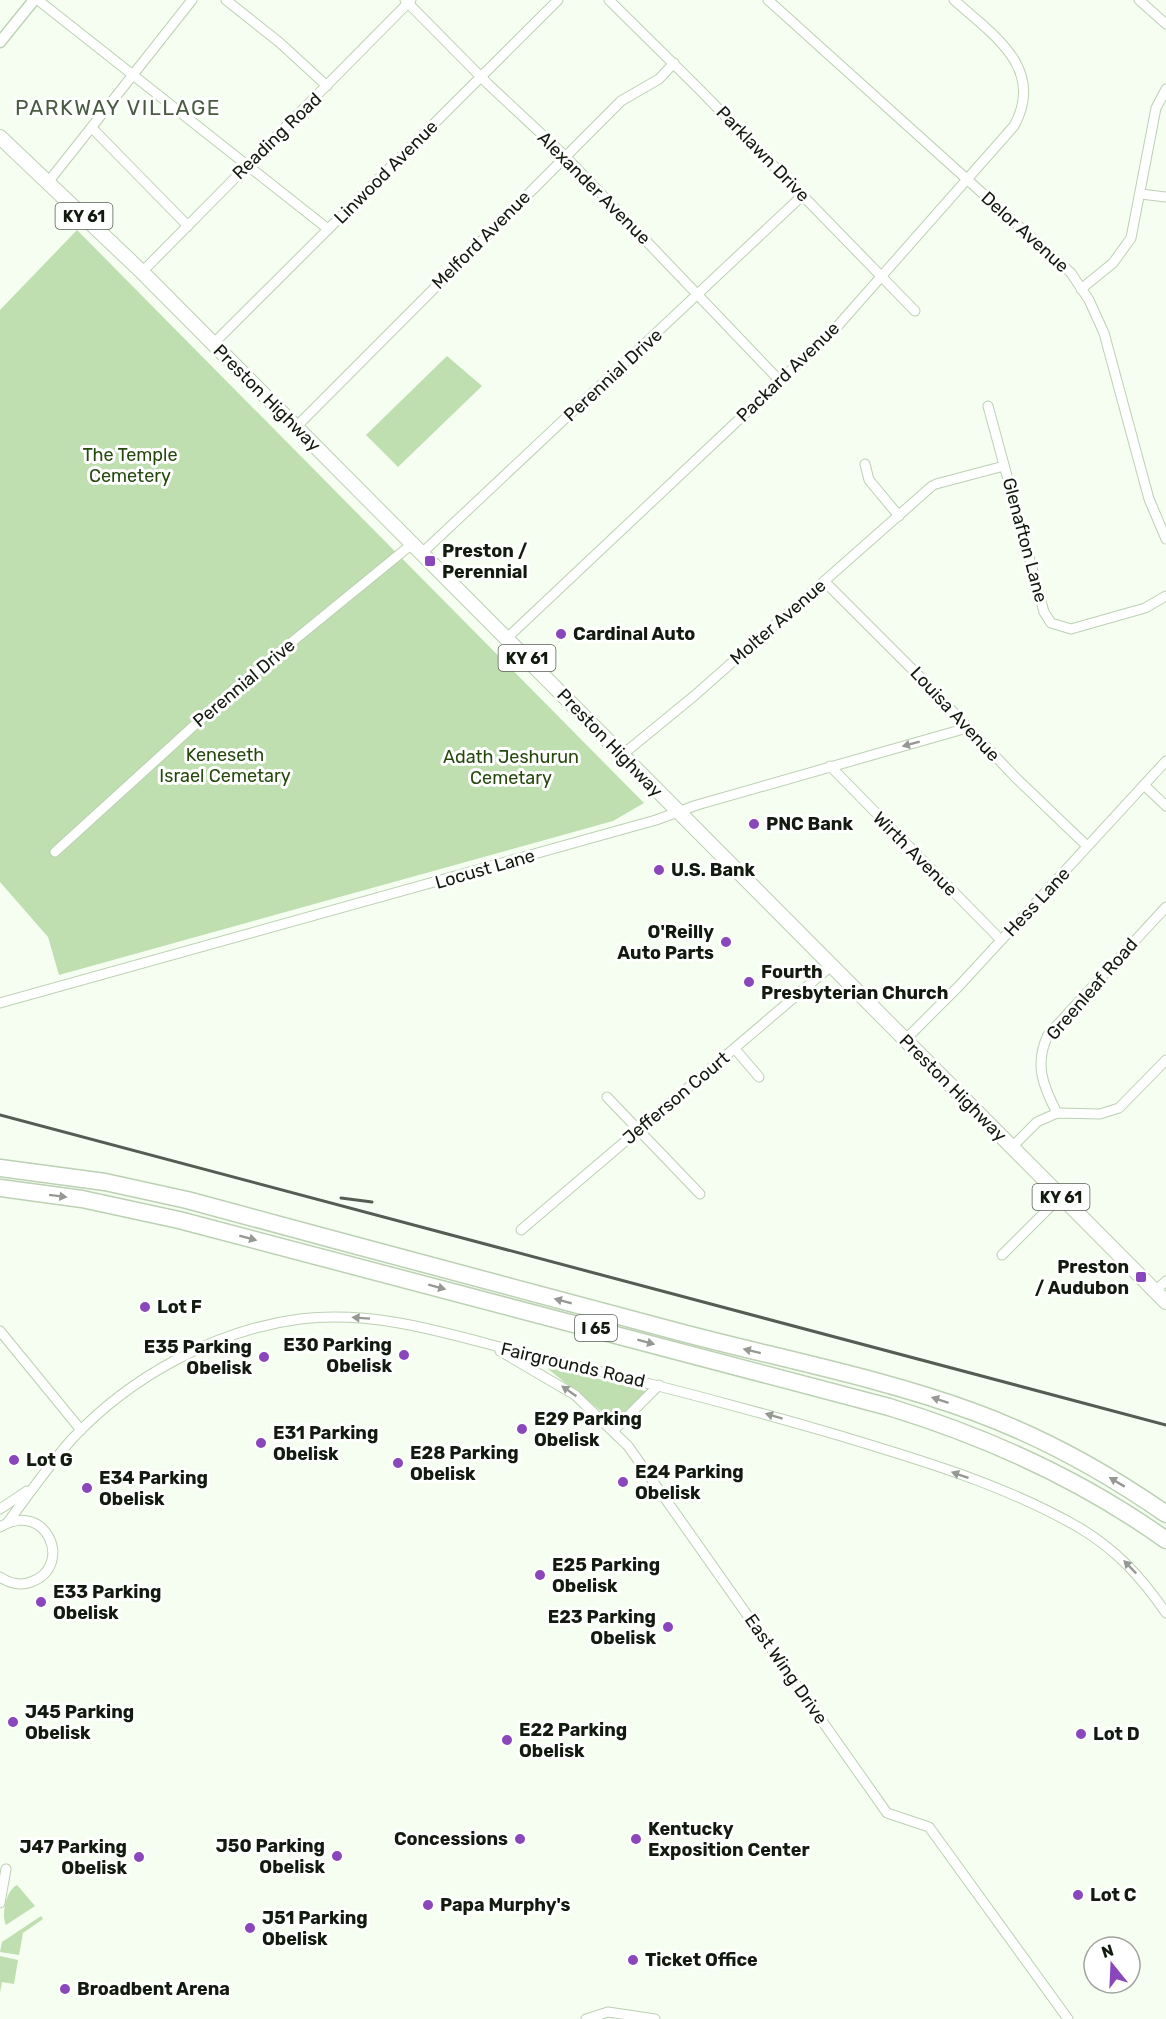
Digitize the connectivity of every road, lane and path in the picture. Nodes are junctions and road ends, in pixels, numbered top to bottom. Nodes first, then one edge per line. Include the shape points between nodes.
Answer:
1 (36, 0) edge
2 (192, 0) edge
3 (226, 0) edge
4 (558, 0) edge
5 (609, 0) edge
6 (768, 0) edge
7 (954, 0) edge
8 (1139, 0) edge
9 (408, 1) edge
10 (1166, 24) edge
11 (0, 42) edge
12 (674, 63) junction
13 (133, 74) junction
14 (481, 77) junction
15 (327, 86) junction
16 (1166, 89) edge
17 (92, 128) junction
18 (0, 137) edge
19 (565, 156) junction
20 (247, 164) junction
21 (966, 179) junction
22 (49, 182) junction
23 (1141, 194) junction
24 (803, 195) junction
25 (1166, 197) edge
26 (188, 226) junction
27 (328, 229) junction
28 (142, 272) junction
29 (882, 276) junction
30 (1081, 289) junction
31 (699, 295) junction
32 (915, 311) dead end
33 (213, 344) junction
34 (780, 381) junction
35 (988, 406) dead end
36 (296, 427) junction
37 (864, 464) dead end
38 (1004, 466) junction
39 (899, 516) junction
40 (1166, 539) edge
41 (417, 548) junction
42 (824, 580) junction
43 (1166, 596) edge
44 (507, 638) junction
45 (967, 728) junction
46 (622, 756) junction
47 (1166, 761) edge
48 (830, 766) junction
49 (1144, 785) junction
50 (1166, 806) edge
51 (678, 812) junction
52 (1088, 846) junction
53 (55, 852) dead end
54 (1166, 907) edge
55 (1001, 940) junction
56 (831, 966) junction
57 (0, 1003) edge
58 (905, 1041) junction
59 (735, 1050) junction
60 (1166, 1060) edge
61 (759, 1077) dead end
62 (607, 1097) dead end
63 (1057, 1113) junction
64 (638, 1130) junction
65 (1012, 1147) junction
66 (0, 1168) edge
67 (0, 1188) edge
68 (700, 1194) dead end
69 (1061, 1197) junction
70 (521, 1230) dead end
71 (1002, 1255) dead end
72 (1166, 1281) edge
73 (1155, 1291) junction
74 (1166, 1302) edge
75 (0, 1330) edge
76 (479, 1342) junction
77 (659, 1385) junction
78 (614, 1430) junction
79 (81, 1431) junction
80 (39, 1482) junction
81 (0, 1509) edge
82 (1166, 1514) edge
83 (4, 1524) edge
84 (1166, 1540) edge
85 (0, 1577) edge
86 (1166, 1614) edge
87 (6, 1869) dead end
88 (0, 1903) edge
89 (586, 2019) edge
90 (655, 2019) edge
91 (1068, 2019) edge

1 - 11 street
1 - 13 street
2 - 13 street
3 - 15 street
4 - 14 street, Linwood Avenue
5 - 12 street, Parklawn Drive
6 - 21 street, Delor Avenue
7 - 21 street, Packard Avenue via 1011,52 1022,76 1024,94 1018,118 1009,133
8 - 10 street
9 - 14 street, Alexander Avenue
9 - 15 street, Reading Road
12 - 19 street, Melford Avenue via 659,79 621,101
12 - 24 street, Parklawn Drive
13 - 17 street
13 - 20 street
14 - 19 street, Alexander Avenue
14 - 27 street, Linwood Avenue
15 - 20 street, Reading Road
16 - 23 street via 1156,108
17 - 22 street
17 - 26 street
18 - 22 main road, Preston Highway / KY 61
19 - 31 street, Alexander Avenue
19 - 36 street, Melford Avenue
20 - 26 street, Reading Road
20 - 27 street
21 - 29 street, Packard Avenue
21 - 30 street, Delor Avenue via 1060,263
22 - 28 main road, Preston Highway / KY 61
23 - 25 street
23 - 30 street via 1127,247
24 - 29 street, Parklawn Drive
24 - 31 street, Perennial Drive
26 - 28 street, Reading Road
27 - 33 street, Linwood Avenue
28 - 33 main road, Preston Highway / KY 61
29 - 32 street, Parklawn Drive
29 - 34 street, Packard Avenue via 835,329
30 - 40 street, Delor Avenue via 1104,333 1153,513
31 - 34 street, Alexander Avenue
31 - 41 street, Perennial Drive
33 - 36 main road, Preston Highway / KY 61
34 - 44 street, Packard Avenue
35 - 38 street, Glenafton Lane
36 - 41 main road, Preston Highway / KY 61
37 - 39 street via 869,480
38 - 39 street, Molter Avenue via 934,485
38 - 43 street, Glenafton Lane via 1044,612 1051,623 1071,628 1145,608
39 - 42 street, Molter Avenue
41 - 44 main road, Preston Highway / KY 61
41 - 53 street, Perennial Drive via 232,691
42 - 45 street, Louisa Avenue
42 - 46 street, Molter Avenue
44 - 46 main road, Preston Highway / KY 61
45 -> 48 street, Locust Lane
45 - 52 street, Louisa Avenue
46 - 51 main road, Preston Highway / KY 61
47 - 49 street, Hess Lane
48 - 51 street, Locust Lane
48 - 55 street, Wirth Avenue
49 - 50 street
49 - 52 street, Hess Lane
51 - 56 main road, Preston Highway / KY 61
51 - 57 street, Locust Lane
52 - 55 street, Hess Lane
54 - 63 street, Greenleaf Road via 1048,1035 1042,1047 1040,1069
55 - 58 street, Hess Lane
56 - 58 main road, Preston Highway / KY 61
56 - 59 street, Jefferson Court
58 - 65 main road, Preston Highway / KY 61
59 - 61 street
59 - 64 street, Jefferson Court
60 - 63 street via 1126,1103 1112,1111 1086,1115
62 - 64 street
63 - 65 street via 1037,1122
64 - 68 street
64 - 70 street, Jefferson Court
65 - 69 main road, Preston Highway / KY 61
82 -> 66 highway, I 65 via 1080,1461 1022,1432 894,1386 187,1200 105,1182
67 -> 84 highway, I 65 via 82,1198 179,1220 889,1407 957,1429 1044,1467
69 - 71 street
69 - 73 main road, Preston Highway / KY 61
72 - 73 street
73 - 74 main road, Preston Highway / KY 61
75 - 79 street
76 - 77 street, Fairgrounds Road
78 -> 76 street, East Wing Drive via 550,1378
76 -> 79 street, Fairgrounds Road via 425,1326 354,1317 299,1319 202,1348 158,1370 119,1397
77 - 78 street
86 -> 77 street, Fairgrounds Road via 1144,1582 1115,1552 1076,1526 1018,1498 885,1449
78 - 91 street, East Wing Drive via 681,1518 887,1813 929,1827
79 - 80 street, Fairgrounds Road
80 - 81 street
80 - 83 street
83 - 85 street via 18,1519 39,1525 51,1541 53,1552 46,1572 38,1579 17,1584
87 - 88 street
89 - 90 street via 609,2012

